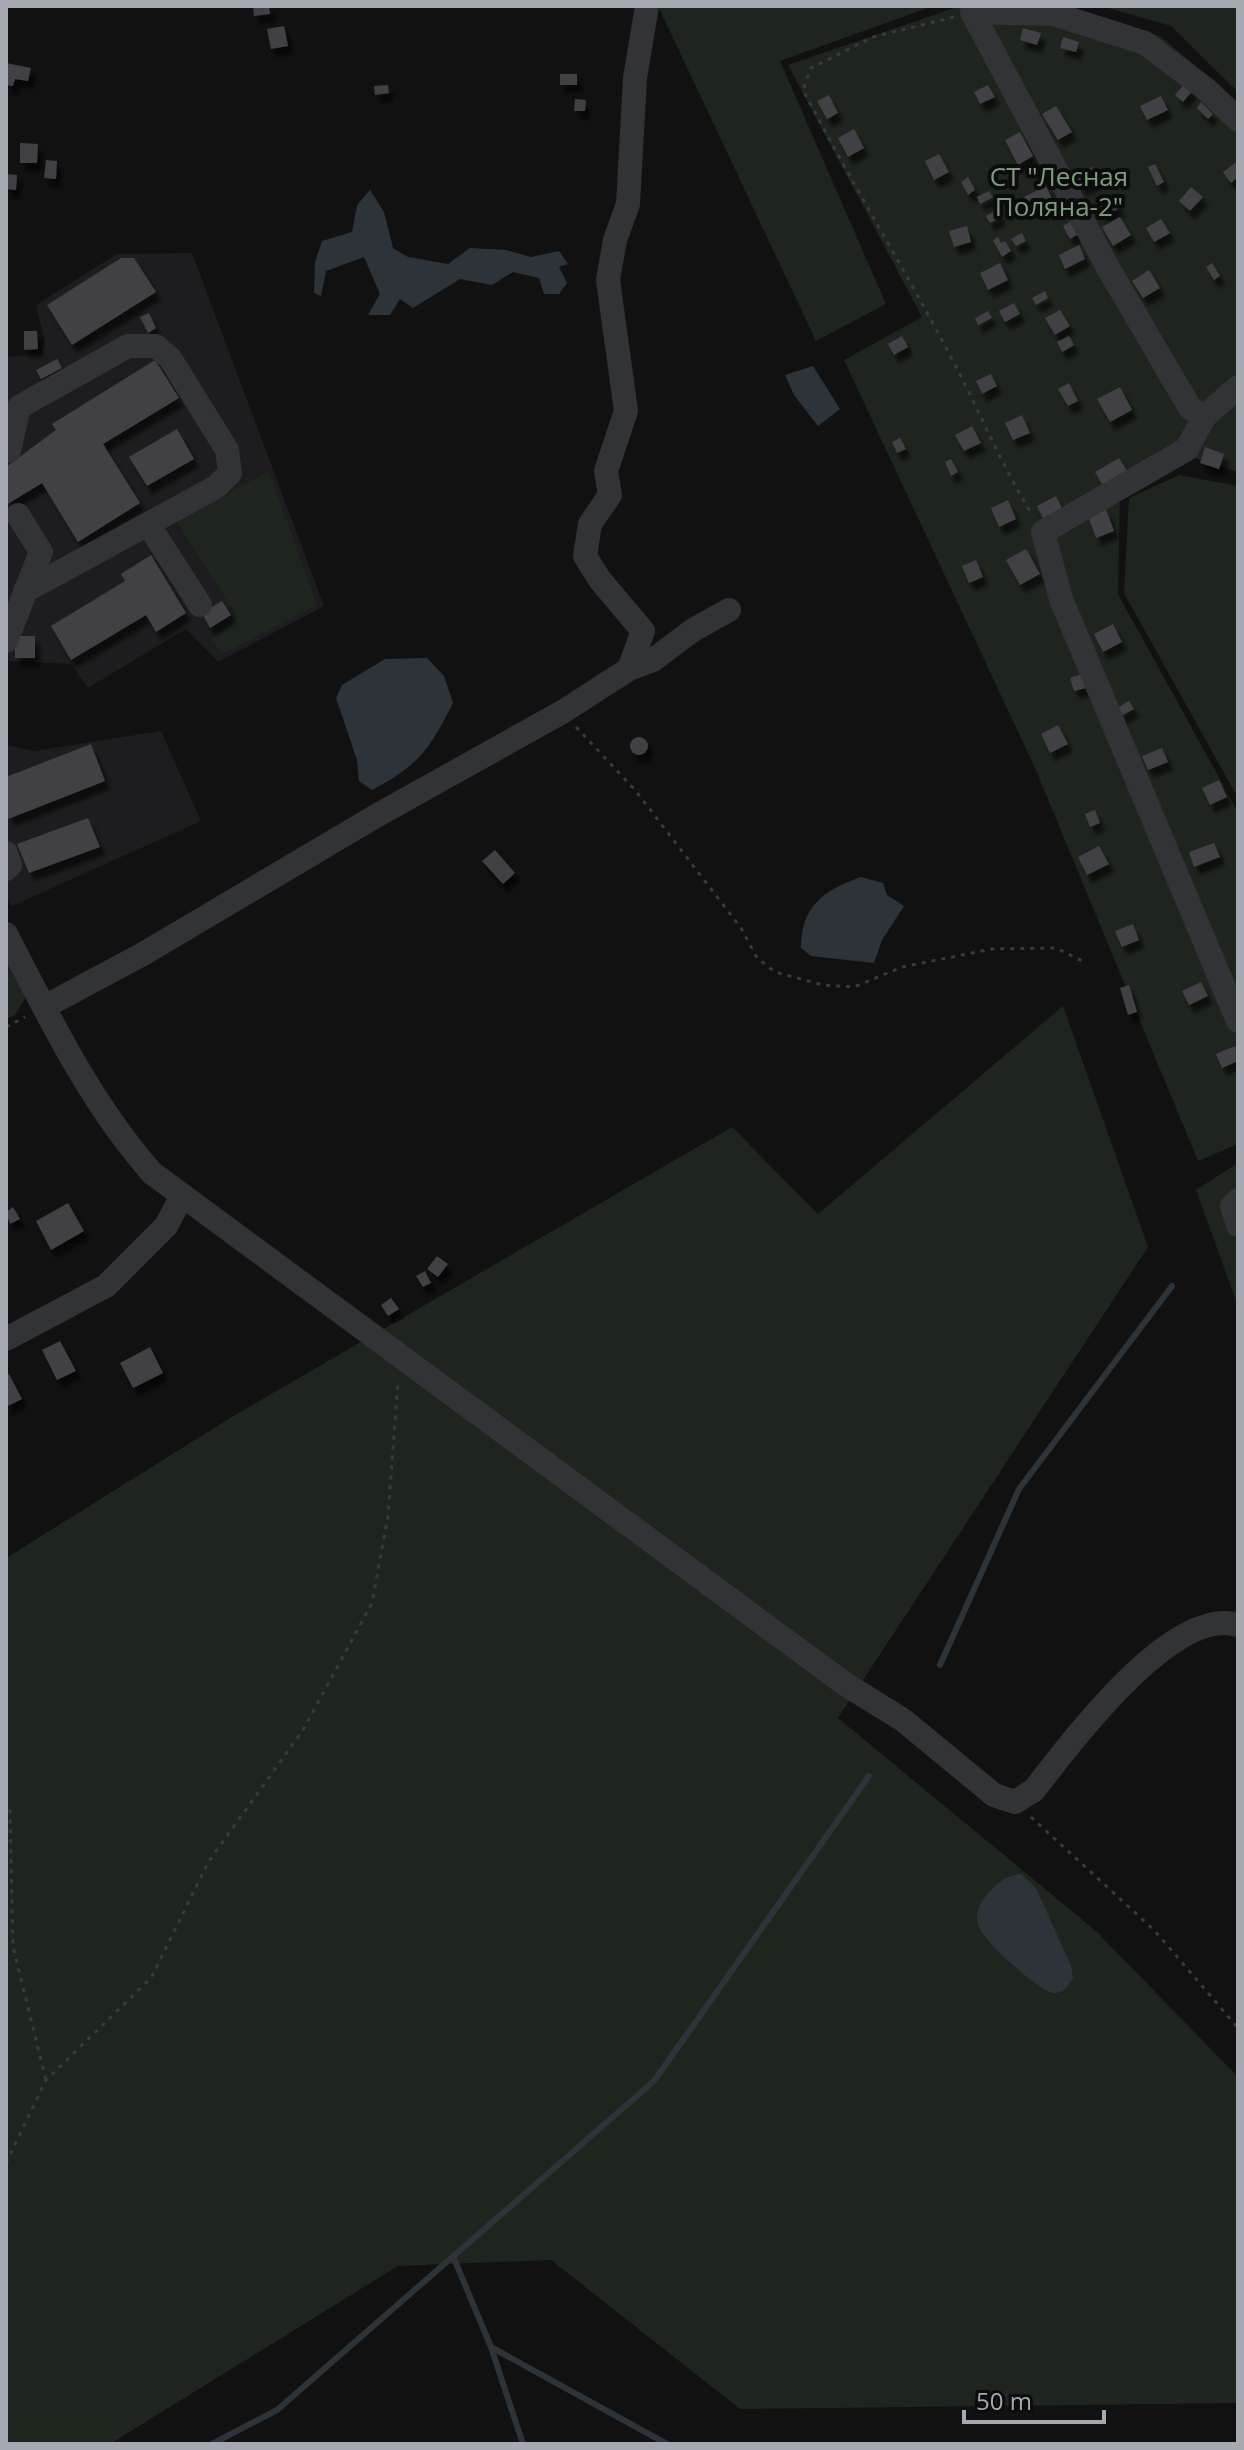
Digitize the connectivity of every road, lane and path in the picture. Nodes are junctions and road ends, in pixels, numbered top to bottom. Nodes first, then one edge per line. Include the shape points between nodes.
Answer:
1 (647, 6) edge
2 (972, 12) junction
3 (1238, 120) edge
4 (1238, 387) edge
5 (1204, 417) junction
6 (9, 451) dead end
7 (18, 515) dead end
8 (148, 524) junction
9 (1043, 532) junction
10 (25, 591) junction
11 (200, 605) dead end
12 (729, 610) dead end
13 (6, 641) edge
14 (629, 669) junction
15 (564, 711) junction
16 (6, 853) edge
17 (6, 869) edge
18 (6, 934) edge
19 (1084, 962) dead end
20 (46, 1006) junction
21 (1238, 1021) edge
22 (182, 1196) junction
23 (1238, 1200) edge
24 (1238, 1225) edge
25 (6, 1339) edge
26 (400, 1357) junction
27 (1238, 1625) edge
28 (6, 1800) edge
29 (1015, 1802) junction
30 (1238, 2028) edge
31 (46, 2080) junction
32 (6, 2163) edge

1 - 14 street via 635,78 628,204 608,280 626,411 606,471 610,495 590,524 585,556 643,631
2 - 3 street via 1054,14 1145,43
2 - 5 street via 1115,279 1190,408
2 - 9 path via 873,37 811,68 803,90 954,362 1008,476
4 - 5 street
5 - 9 street via 1187,449
6 - 8 street via 19,407 128,346 156,346 170,358 227,450 230,473 216,487
7 - 10 street via 41,552
8 - 10 street
8 - 11 street
9 - 21 street via 1061,599
10 - 13 street
12 - 14 street via 653,660
14 - 15 street
15 - 19 path via 635,790 741,928 757,958 775,972 854,987 902,967 992,949 1056,948
15 - 20 street
16 - 17 street
18 - 20 street
20 - 22 street via 115,1132 152,1173
22 - 25 street via 166,1226 106,1286
22 - 26 street
23 - 24 street via 1232,1206
26 - 29 street via 845,1684 903,1720 994,1795
26 - 31 path via 388,1516 372,1603 303,1730 209,1861 151,1978
27 - 29 street via 1226,1621 1190,1630 1132,1676 1034,1790
28 - 31 path via 13,1947
29 - 30 path via 1155,1931
31 - 32 path

